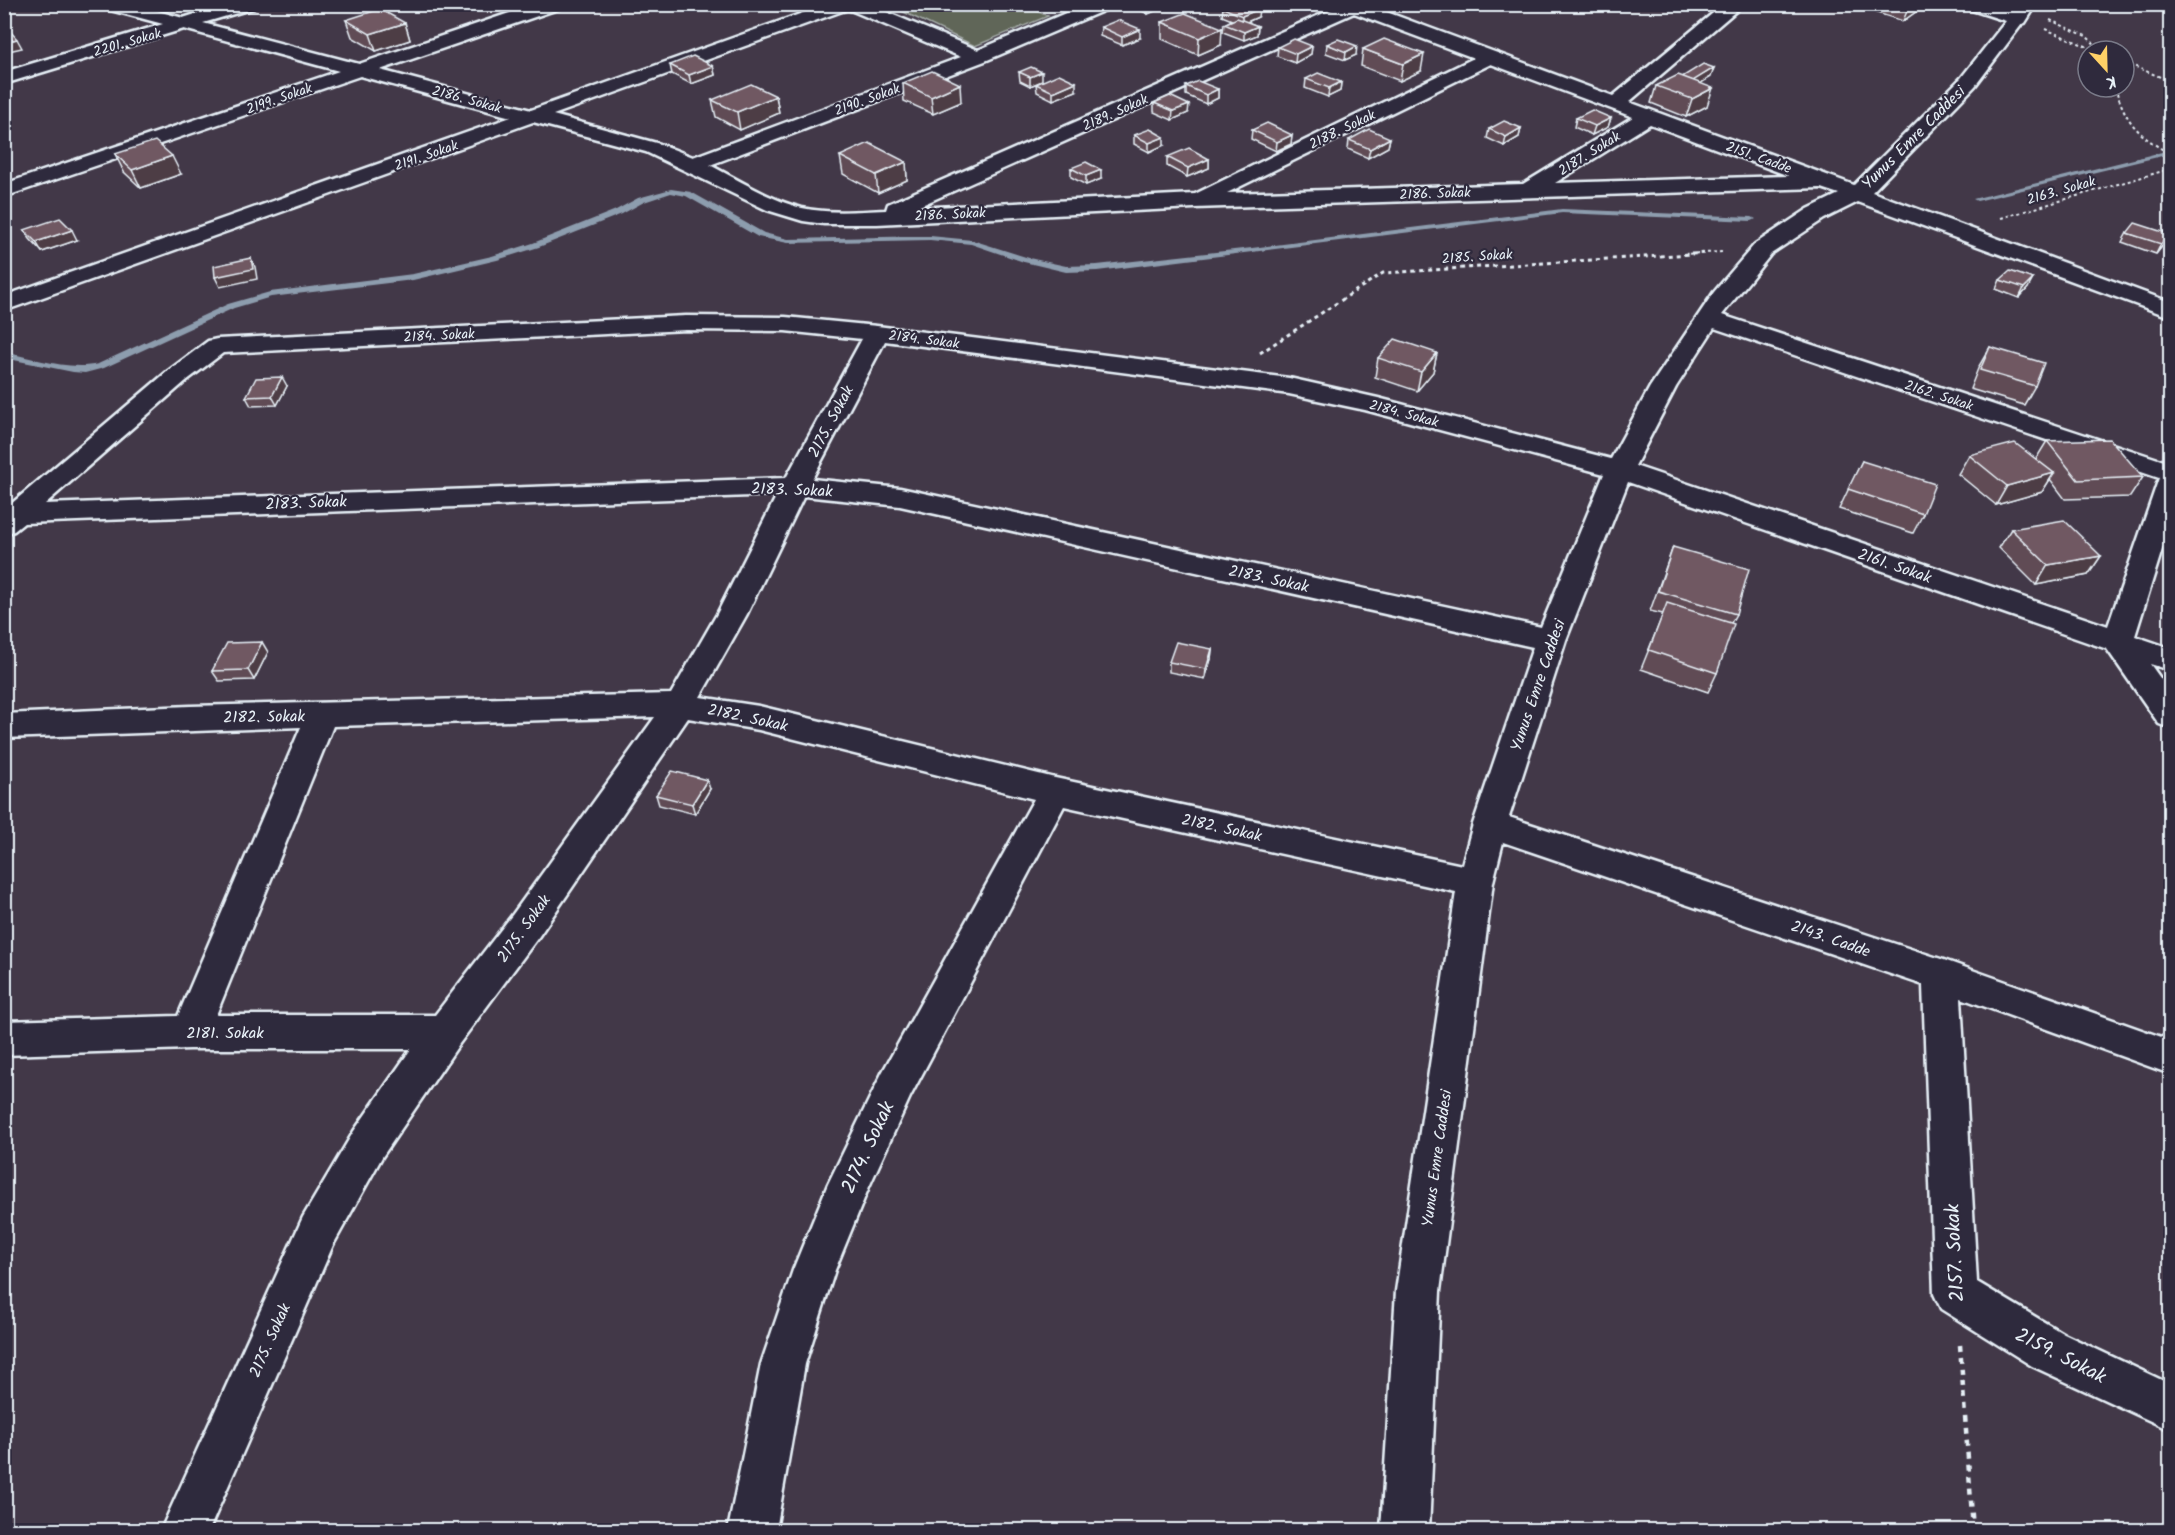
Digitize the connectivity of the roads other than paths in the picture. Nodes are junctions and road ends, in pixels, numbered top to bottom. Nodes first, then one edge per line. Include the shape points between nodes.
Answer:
1 (109, 4) edge
2 (248, 4) edge
3 (555, 4) edge
4 (848, 4) edge
5 (1104, 4) edge
6 (1735, 4) edge
7 (1972, 4) edge
8 (1350, 6) edge
9 (2024, 11) edge
10 (185, 24) junction
11 (978, 57) junction
12 (1490, 57) junction
13 (359, 70) junction
14 (4, 78) edge
15 (1615, 104) junction
16 (1649, 116) junction
17 (535, 117) junction
18 (694, 164) junction
19 (1824, 181) junction
20 (1530, 190) junction
21 (4, 191) edge
22 (1857, 194) junction
23 (1194, 201) junction
24 (877, 217) junction
25 (4, 304) edge
26 (2170, 310) edge
27 (1708, 318) junction
28 (877, 333) junction
29 (1619, 470) junction
30 (2170, 472) edge
31 (2170, 482) edge
32 (795, 486) junction
33 (11, 520) edge
34 (1551, 639) junction
35 (2118, 641) junction
36 (2170, 660) edge
37 (680, 705) junction
38 (322, 714) junction
39 (2170, 716) edge
40 (4, 726) edge
41 (1054, 791) junction
42 (1490, 824) junction
43 (1475, 882) junction
44 (1941, 975) junction
45 (190, 1032) junction
46 (445, 1032) junction
47 (4, 1038) edge
48 (2170, 1057) edge
49 (1956, 1294) joint
50 (2170, 1407) edge
51 (185, 1530) edge
52 (752, 1530) edge
53 (1405, 1530) edge

1 - 10 street, 2186. Sokak
2 - 10 street, 2201. Sokak
3 - 13 street, 2199. Sokak
4 - 11 street
4 - 17 street, 2191. Sokak
5 - 11 street, 2190. Sokak
6 - 15 street
7 - 9 street
8 - 12 street, 2151. Cadde
8 - 24 street, 2189. Sokak
9 - 22 street, Yunus Emre Caddesi via 1968,82
10 - 13 street, 2186. Sokak
10 - 14 street, 2201. Sokak
11 - 18 street, 2190. Sokak
12 - 15 street, 2151. Cadde
12 - 23 street, 2188. Sokak
13 - 17 street, 2186. Sokak
13 - 21 street, 2199. Sokak
15 - 16 street, 2151. Cadde
16 - 19 street, 2151. Cadde
16 - 20 street, 2187. Sokak
17 - 18 street, 2186. Sokak via 653,148
17 - 25 street, 2191. Sokak
18 - 24 street, 2186. Sokak via 763,201 794,212 826,218
19 - 20 street, 2186. Sokak
19 - 22 street, 2151. Cadde
20 - 23 street, 2186. Sokak
22 - 26 street, 2151. Cadde
22 - 27 street, Yunus Emre Caddesi via 1762,249
23 - 24 street, 2186. Sokak
27 - 29 street, Yunus Emre Caddesi via 1663,387
27 - 30 street, 2162. Sokak
28 - 29 street, 2184. Sokak via 1289,386 1369,403
28 - 32 street, 2175. Sokak
28 - 33 street, 2184. Sokak via 785,324 686,323 217,346
29 - 34 street, Yunus Emre Caddesi
29 - 35 street, 2161. Sokak
31 - 35 street
32 - 33 street, 2183. Sokak
32 - 34 street, 2183. Sokak via 900,498
32 - 37 street, 2175. Sokak via 732,615
34 - 42 street, Yunus Emre Caddesi
35 - 36 street, 2161. Sokak
35 - 39 street
37 - 38 street, 2182. Sokak
37 - 41 street, 2182. Sokak via 759,718
37 - 46 street, 2175. Sokak via 546,897
38 - 40 street, 2182. Sokak
38 - 45 street
41 - 43 street, 2182. Sokak
41 - 52 street, 2174. Sokak via 896,1085 849,1184 814,1270 783,1364
42 - 43 street, Yunus Emre Caddesi
42 - 44 street, 2143. Cadde
43 - 53 street, Yunus Emre Caddesi via 1418,1291
44 - 48 street, 2143. Cadde
44 - 49 street, 2157. Sokak
45 - 46 street, 2181. Sokak
45 - 47 street, 2181. Sokak
46 - 51 street, 2175. Sokak via 368,1144 318,1231
49 - 50 street, 2159. Sokak via 2048,1350

